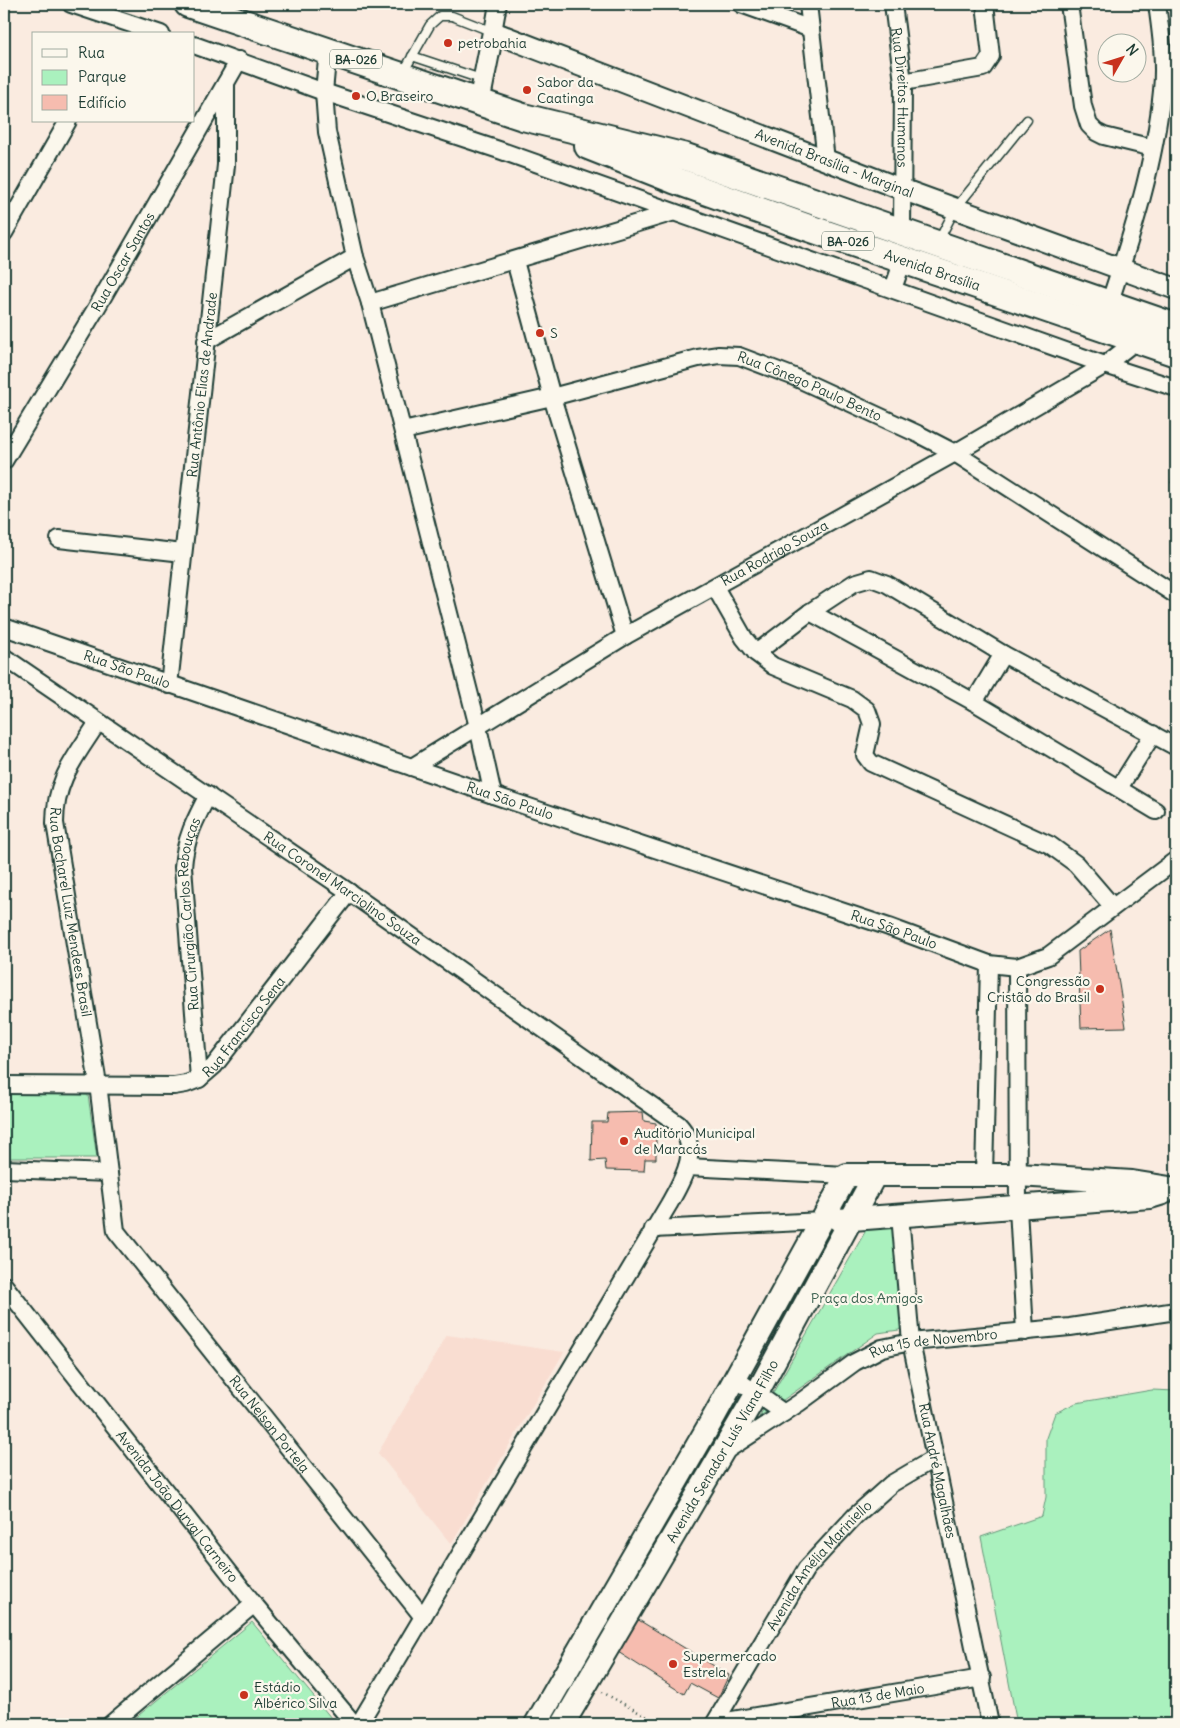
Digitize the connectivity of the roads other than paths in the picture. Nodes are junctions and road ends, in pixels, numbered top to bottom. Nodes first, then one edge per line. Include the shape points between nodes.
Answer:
1 (71, 4) edge
2 (188, 4) edge
3 (498, 4) edge
4 (741, 4) edge
5 (808, 4) edge
6 (893, 4) edge
7 (985, 4) edge
8 (1069, 4) edge
9 (1157, 4) edge
10 (122, 28) edge
11 (812, 29) junction
12 (148, 32) edge
13 (493, 32) junction
14 (195, 45) edge
15 (328, 49) junction
16 (239, 60) junction
17 (407, 66) junction
18 (903, 82) junction
19 (226, 83) junction
20 (482, 91) junction
21 (324, 92) junction
22 (524, 118) junction
23 (1027, 120) dead end
24 (67, 122) edge
25 (1153, 148) junction
26 (826, 160) junction
27 (904, 190) junction
28 (814, 202) junction
29 (955, 209) junction
30 (672, 213) junction
31 (806, 227) junction
32 (902, 232) junction
33 (4, 233) edge
34 (937, 244) junction
35 (355, 256) junction
36 (903, 260) junction
37 (515, 261) junction
38 (1121, 269) junction
39 (893, 289) junction
40 (1176, 290) edge
41 (370, 303) junction
42 (1110, 304) junction
43 (1176, 327) edge
44 (1138, 340) junction
45 (206, 341) junction
46 (1176, 353) edge
47 (1105, 365) junction
48 (1176, 388) edge
49 (552, 397) junction
50 (403, 431) junction
51 (954, 453) junction
52 (4, 461) edge
53 (59, 539) dead end
54 (183, 553) junction
55 (715, 587) junction
56 (1176, 595) edge
57 (810, 612) junction
58 (4, 627) edge
59 (625, 636) junction
60 (756, 653) junction
61 (1003, 654) junction
62 (4, 657) edge
63 (169, 684) junction
64 (974, 702) junction
65 (98, 722) junction
66 (478, 727) junction
67 (1153, 734) junction
68 (1176, 747) edge
69 (412, 767) junction
70 (1119, 788) junction
71 (208, 795) junction
72 (493, 795) junction
73 (1156, 811) dead end
74 (1176, 860) edge
75 (350, 892) junction
76 (1114, 907) junction
77 (989, 964) junction
78 (1017, 967) junction
79 (199, 1079) junction
80 (98, 1084) junction
81 (4, 1085) edge
82 (688, 1167) junction
83 (4, 1169) edge
84 (109, 1174) junction
85 (847, 1175) junction
86 (875, 1175) junction
87 (984, 1175) junction
88 (1018, 1175) junction
89 (1176, 1189) edge
90 (1018, 1208) junction
91 (900, 1215) junction
92 (851, 1219) junction
93 (823, 1221) junction
94 (654, 1229) junction
95 (116, 1231) joint
96 (4, 1285) edge
97 (1176, 1311) edge
98 (1025, 1332) junction
99 (912, 1342) junction
100 (736, 1378) junction
101 (757, 1393) junction
102 (784, 1413) junction
103 (722, 1454) junction
104 (935, 1458) junction
105 (254, 1604) junction
106 (423, 1617) junction
107 (982, 1678) junction
108 (111, 1724) edge
109 (354, 1724) edge
110 (359, 1724) edge
111 (536, 1724) edge
112 (563, 1724) edge
113 (715, 1724) edge
114 (990, 1724) edge

1 - 10 street
2 - 15 main road, Avenida Brasília / BA-026
3 - 13 street
4 - 11 street
5 - 11 street
6 - 18 street, Rua Direitos Humanos
7 - 18 street via 991,56 983,68
8 - 25 street via 1083,106 1089,125 1104,136
9 - 25 street via 1163,64
10 - 12 street
11 - 26 street
13 - 17 lane via 452,16 440,16 430,25
13 - 20 street
13 - 26 street, Avenida Brasília - Marginal
14 - 16 street
15 - 17 main road, Avenida Brasília / BA-026
15 - 21 street
16 - 19 street, Rua Oscar Santos
16 - 21 street
17 - 20 main road, Avenida Brasília / BA-026
18 - 27 street, Rua Direitos Humanos
19 - 45 street, Rua Antônio Elias de Andrade via 226,164
19 - 52 street, Rua Oscar Santos
20 - 22 main road, Avenida Brasília / BA-026
21 - 30 street via 500,150
21 - 35 street via 327,132
22 - 28 main road, Avenida Brasília / BA-026 via 686,157
22 - 31 main road, Avenida Brasília / BA-026 via 611,157
23 - 29 lane
24 - 33 street
25 - 38 street
26 - 27 street, Avenida Brasília - Marginal
27 - 29 street, Avenida Brasília - Marginal
27 - 32 street, Rua Direitos Humanos
28 - 31 main road
28 - 32 main road, Avenida Brasília / BA-026
29 - 34 lane
29 - 38 street, Avenida Brasília - Marginal
30 - 37 street
30 - 39 street
31 - 36 main road, Avenida Brasília / BA-026
32 - 34 main road, Avenida Brasília / BA-026
34 - 42 main road, Avenida Brasília / BA-026
35 - 41 street
35 - 45 street
36 - 39 street
36 - 44 main road, Avenida Brasília / BA-026
37 - 41 street
37 - 49 street
38 - 40 street, Avenida Brasília - Marginal
38 - 42 street
39 - 47 street
41 - 50 street
42 - 43 main road, Avenida Brasília / BA-026
44 - 46 main road, Avenida Brasília / BA-026
44 - 47 street, Rua Rodrigo Souza
45 - 54 street, Rua Antônio Elias de Andrade
47 - 48 street
47 - 51 street, Rua Rodrigo Souza
49 - 50 street, Rua Cônego Paulo Bento
49 - 51 street, Rua Cônego Paulo Bento via 698,358 739,356 792,376
49 - 59 street
50 - 66 street
51 - 55 street, Rua Rodrigo Souza
51 - 56 street, Rua Cônego Paulo Bento
53 - 54 street
54 - 63 street, Rua Antônio Elias de Andrade
55 - 59 street, Rua Rodrigo Souza
55 - 60 street
57 - 60 street
57 - 61 street via 854,583 871,578 887,584
57 - 64 street
58 - 63 street, Rua São Paulo
59 - 66 street, Rua Rodrigo Souza
60 - 76 street via 773,666 852,699 867,710 872,724 866,755 871,763 1050,845 1076,864
61 - 64 street
61 - 67 street
62 - 65 street, Rua Coronel Marciolino Souza
63 - 69 street, Rua São Paulo
64 - 70 street
65 - 71 street, Rua Coronel Marciolino Souza
65 - 80 street, Rua Bacharel Luiz Mendees Brasil via 64,775 55,805 55,823
66 - 69 street, Rua Rodrigo Souza
66 - 72 street
67 - 68 street
67 - 70 street
69 - 72 street, Rua São Paulo
70 - 73 street
71 - 75 street, Rua Coronel Marciolino Souza
71 - 79 street, Rua Cirurgião Carlos Rebouças via 190,828 184,846 183,867
72 - 77 street, Rua São Paulo via 889,927
74 - 76 street
75 - 79 street, Rua Francisco Sena via 227,1051
75 - 82 street, Rua Coronel Marciolino Souza via 678,1124 688,1140
76 - 78 street via 1048,956
77 - 78 street, Rua São Paulo
77 - 87 street
78 - 88 street
79 - 80 street, Rua Francisco Sena via 174,1086
80 - 81 street, Rua Francisco Sena
80 - 84 street, Rua Bacharel Luiz Mendees Brasil
82 - 85 street
82 - 94 street
83 - 84 street
84 - 95 street, Rua Bacharel Luiz Mendees Brasil
85 - 86 main road
85 - 93 main road, Avenida Senador Luís Viana Filho
86 - 87 main road
86 - 92 main road, Avenida Senador Luís Viana Filho
87 - 88 main road
88 - 89 main road via 1132,1182
88 - 90 street
89 - 90 main road via 1150,1197
90 - 91 main road
90 - 98 street
91 - 92 main road
91 - 99 street, Rua André Magalhães
92 - 93 main road
92 - 101 main road, Avenida Senador Luís Viana Filho
93 - 94 street
93 - 100 main road, Avenida Senador Luís Viana Filho
94 - 106 street
95 - 106 street, Rua Nelson Portela
96 - 105 street, Avenida João Durval Carneiro
97 - 98 street, Rua 15 de Novembro
98 - 99 street, Rua 15 de Novembro
99 - 102 street, Rua 15 de Novembro via 868,1354
99 - 104 street, Rua André Magalhães
100 - 101 street
100 - 111 main road, Avenida Senador Luís Viana Filho
101 - 102 street
101 - 103 main road, Avenida Senador Luís Viana Filho
102 - 103 street, Rua 15 de Novembro
103 - 112 main road, Avenida Senador Luís Viana Filho
104 - 107 street, Rua André Magalhães
104 - 113 street, Avenida Amélia Mariniello via 891,1484 854,1516 806,1569
105 - 108 street
105 - 109 street, Avenida João Durval Carneiro
106 - 110 street
107 - 113 street, Rua 13 de Maio
107 - 114 street, Rua André Magalhães

